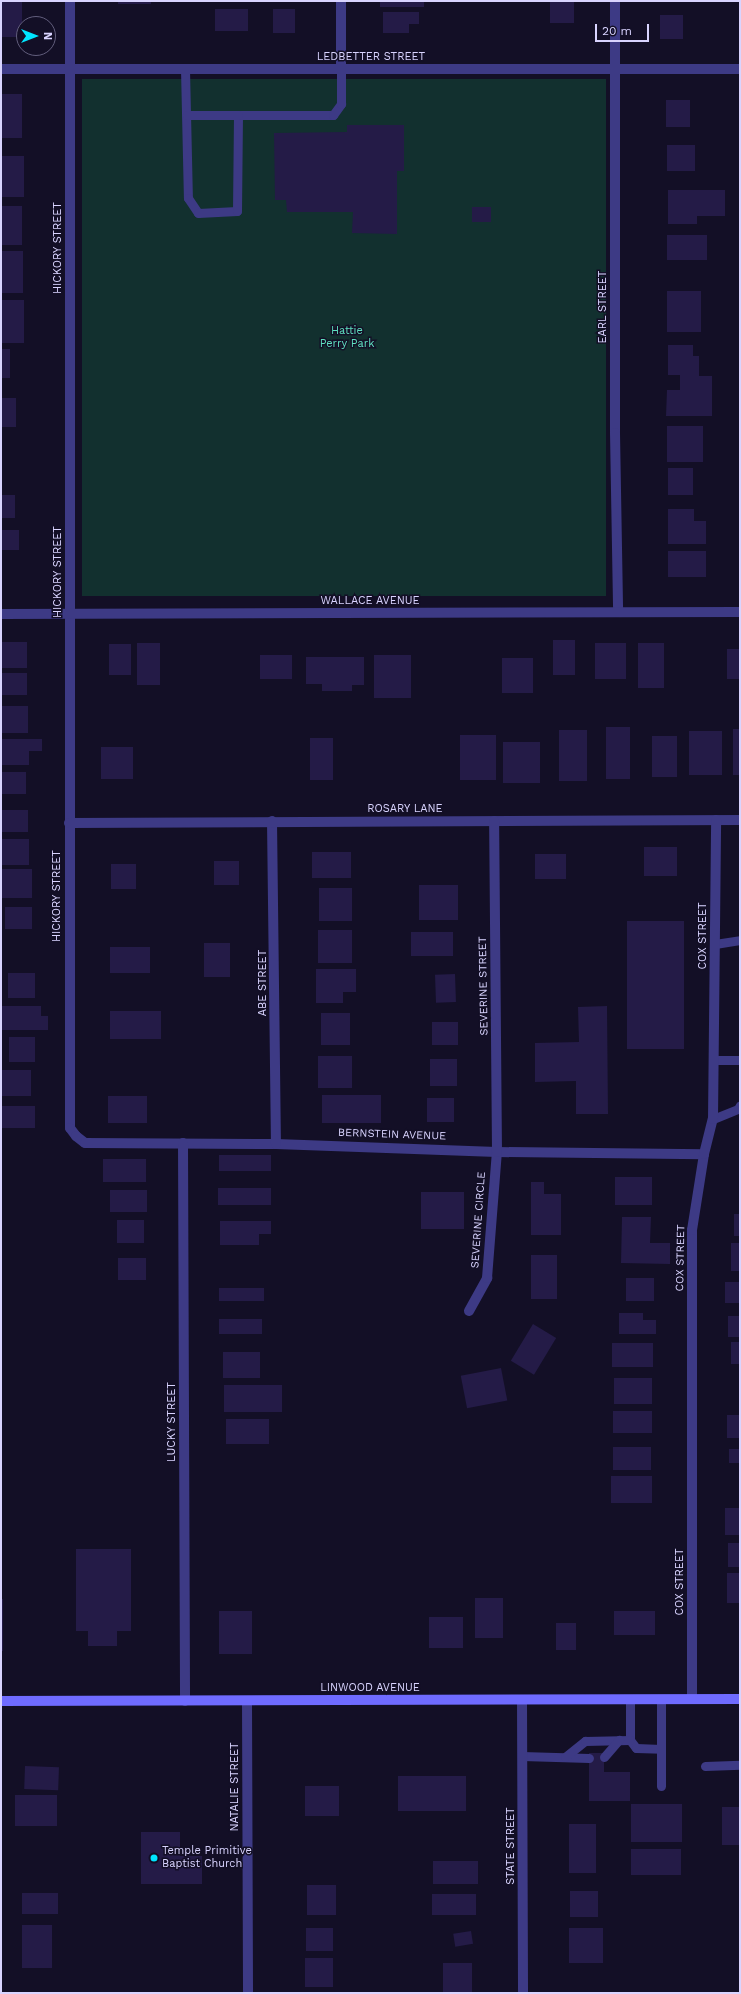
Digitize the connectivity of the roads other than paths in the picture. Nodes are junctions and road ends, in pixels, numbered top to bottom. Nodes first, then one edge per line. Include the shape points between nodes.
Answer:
1 (70, 1) edge
2 (341, 1) edge
3 (615, 1) edge
4 (1, 69) edge
5 (70, 69) junction
6 (185, 69) junction
7 (341, 69) junction
8 (615, 69) junction
9 (740, 69) edge
10 (187, 115) junction
11 (238, 115) junction
12 (618, 612) junction
13 (740, 612) edge
14 (1, 614) edge
15 (70, 614) junction
16 (716, 820) junction
17 (740, 820) edge
18 (272, 821) junction
19 (494, 821) junction
20 (69, 823) junction
21 (740, 942) edge
22 (715, 944) junction
23 (715, 1060) junction
24 (740, 1060) edge
25 (740, 1105) edge
26 (713, 1119) junction
27 (80, 1140) joint
28 (183, 1143) junction
29 (276, 1144) junction
30 (497, 1152) junction
31 (704, 1154) junction
32 (469, 1310) dead end
33 (661, 1699) junction
34 (692, 1699) junction
35 (740, 1699) edge
36 (522, 1700) junction
37 (630, 1700) junction
38 (1, 1701) edge
39 (185, 1701) junction
40 (247, 1701) junction
41 (619, 1740) junction
42 (630, 1740) junction
43 (661, 1748) junction
44 (522, 1756) junction
45 (565, 1757) junction
46 (604, 1757) dead end
47 (588, 1758) dead end
48 (740, 1765) edge
49 (705, 1766) dead end
50 (661, 1786) dead end
51 (248, 1993) edge
52 (523, 1993) edge

1 - 5 street, HICKORY STREET
2 - 7 street
3 - 8 street, EARL STREET
4 - 5 street, LEDBETTER STREET
5 - 6 street, LEDBETTER STREET
5 - 15 street, HICKORY STREET
6 - 7 street, LEDBETTER STREET
6 - 10 lane
7 - 8 street, LEDBETTER STREET
7 - 11 lane via 341,104 333,115
8 - 9 street, LEDBETTER STREET
8 - 12 street, EARL STREET via 615,433
10 - 11 lane
10 - 11 lane via 188,198 198,213 237,211
12 - 13 street, WALLACE AVENUE
12 - 15 street, WALLACE AVENUE
14 - 15 street, WALLACE AVENUE
15 - 20 street, HICKORY STREET
16 - 17 street, ROSARY LANE
16 - 19 street, ROSARY LANE
16 - 22 street, COX STREET
18 - 19 street, ROSARY LANE
18 - 20 street, ROSARY LANE
18 - 29 street, ABE STREET
19 - 30 street, SEVERINE STREET
20 - 27 street, HICKORY STREET via 69,1118 70,1128
21 - 22 lane
22 - 23 street, COX STREET
23 - 24 lane
23 - 26 street, COX STREET
25 - 26 lane via 738,1109
26 - 31 street, COX STREET
27 - 28 street, BERNSTEIN AVENUE via 86,1143
28 - 29 street, BERNSTEIN AVENUE
28 - 39 street, LUCKY STREET
29 - 30 street, BERNSTEIN AVENUE
30 - 31 street, BERNSTEIN AVENUE
30 - 32 street, SEVERINE CIRCLE via 487,1278
31 - 34 street, COX STREET via 692,1230
33 - 34 main road, LINWOOD AVENUE
33 - 37 main road, LINWOOD AVENUE
33 - 43 lane
34 - 35 main road, LINWOOD AVENUE
36 - 37 main road, LINWOOD AVENUE
36 - 40 main road, LINWOOD AVENUE
36 - 44 street, STATE STREET
37 - 42 lane
38 - 39 main road, LINWOOD AVENUE
39 - 40 main road, LINWOOD AVENUE
40 - 51 street, NATALIE STREET
41 - 42 lane
41 - 45 lane via 585,1741
41 - 46 lane
42 - 43 lane via 636,1748
43 - 50 lane
44 - 45 lane
44 - 52 street, STATE STREET
45 - 47 lane
48 - 49 lane

